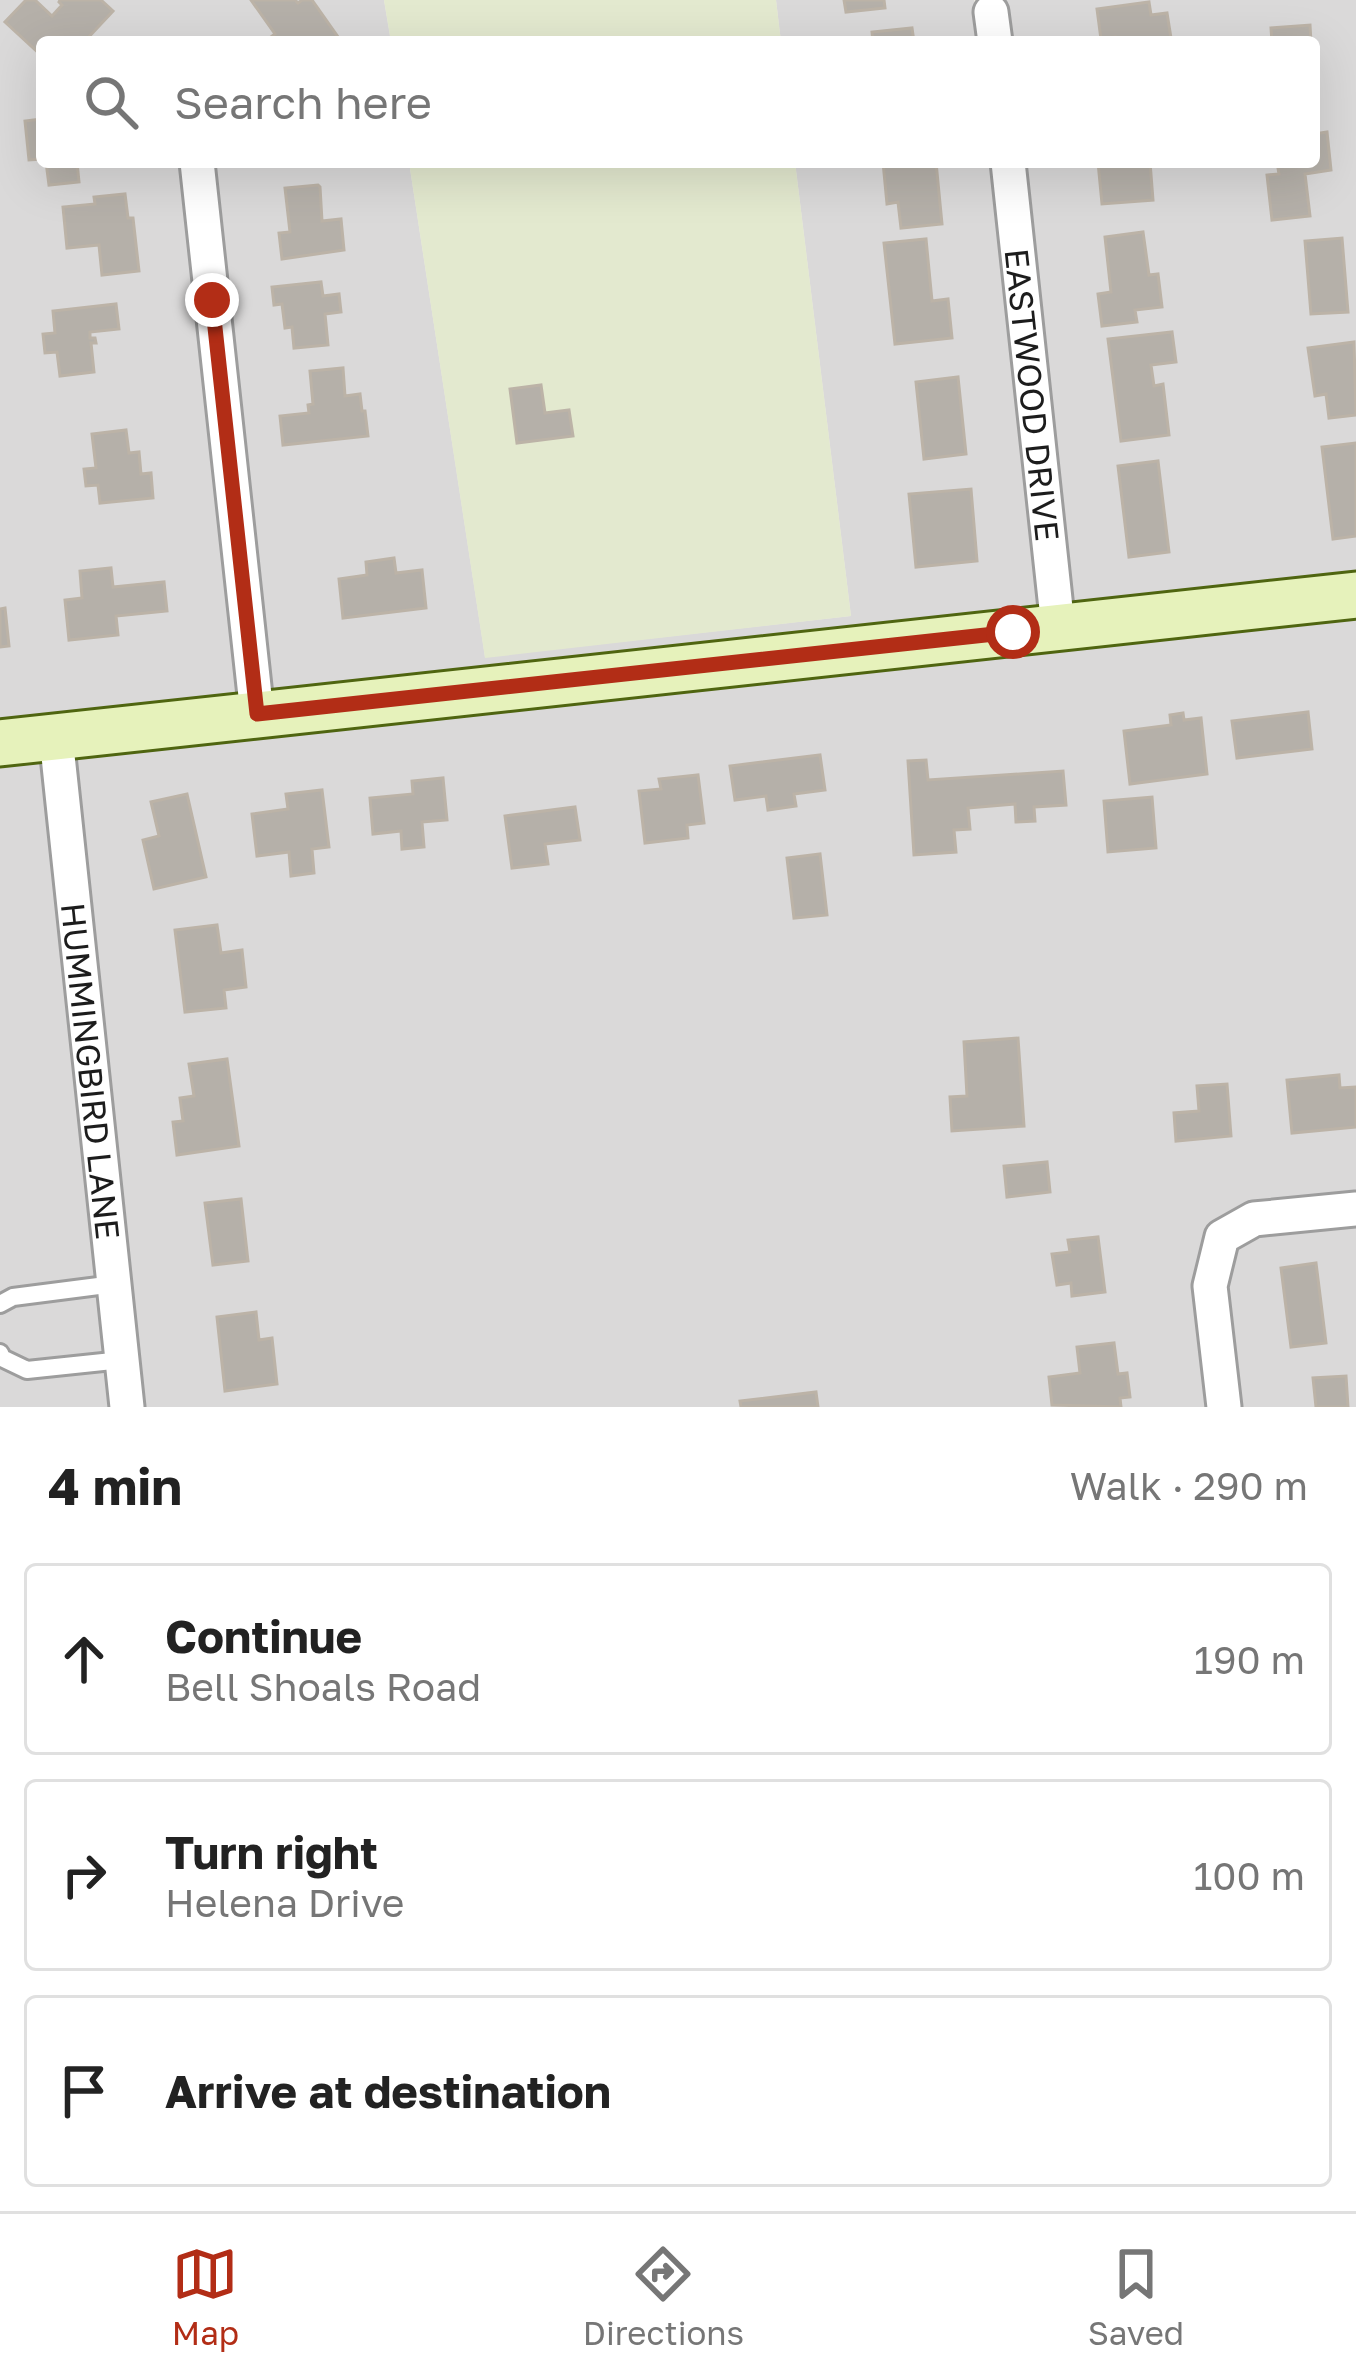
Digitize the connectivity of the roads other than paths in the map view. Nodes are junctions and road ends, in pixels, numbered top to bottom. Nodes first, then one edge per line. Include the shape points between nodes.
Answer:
1 (198, 168) edge
2 (1009, 168) edge
3 (1356, 595) edge
4 (1058, 626) junction
5 (257, 714) junction
6 (56, 736) junction
7 (0, 743) edge
8 (1356, 1209) edge
9 (115, 1284) junction
10 (0, 1304) edge
11 (0, 1353) edge
12 (122, 1360) junction
13 (128, 1407) edge
14 (1224, 1407) edge

1 - 5 street
2 - 4 street, EASTWOOD DRIVE
3 - 4 main road
4 - 5 main road
5 - 6 main road
6 - 7 main road
6 - 9 street, HUMMINGBIRD LANE
8 - 14 street via 1254,1220 1222,1237 1210,1286
9 - 10 lane
9 - 12 street, HUMMINGBIRD LANE
11 - 12 lane via 27,1370
12 - 13 street, HUMMINGBIRD LANE

